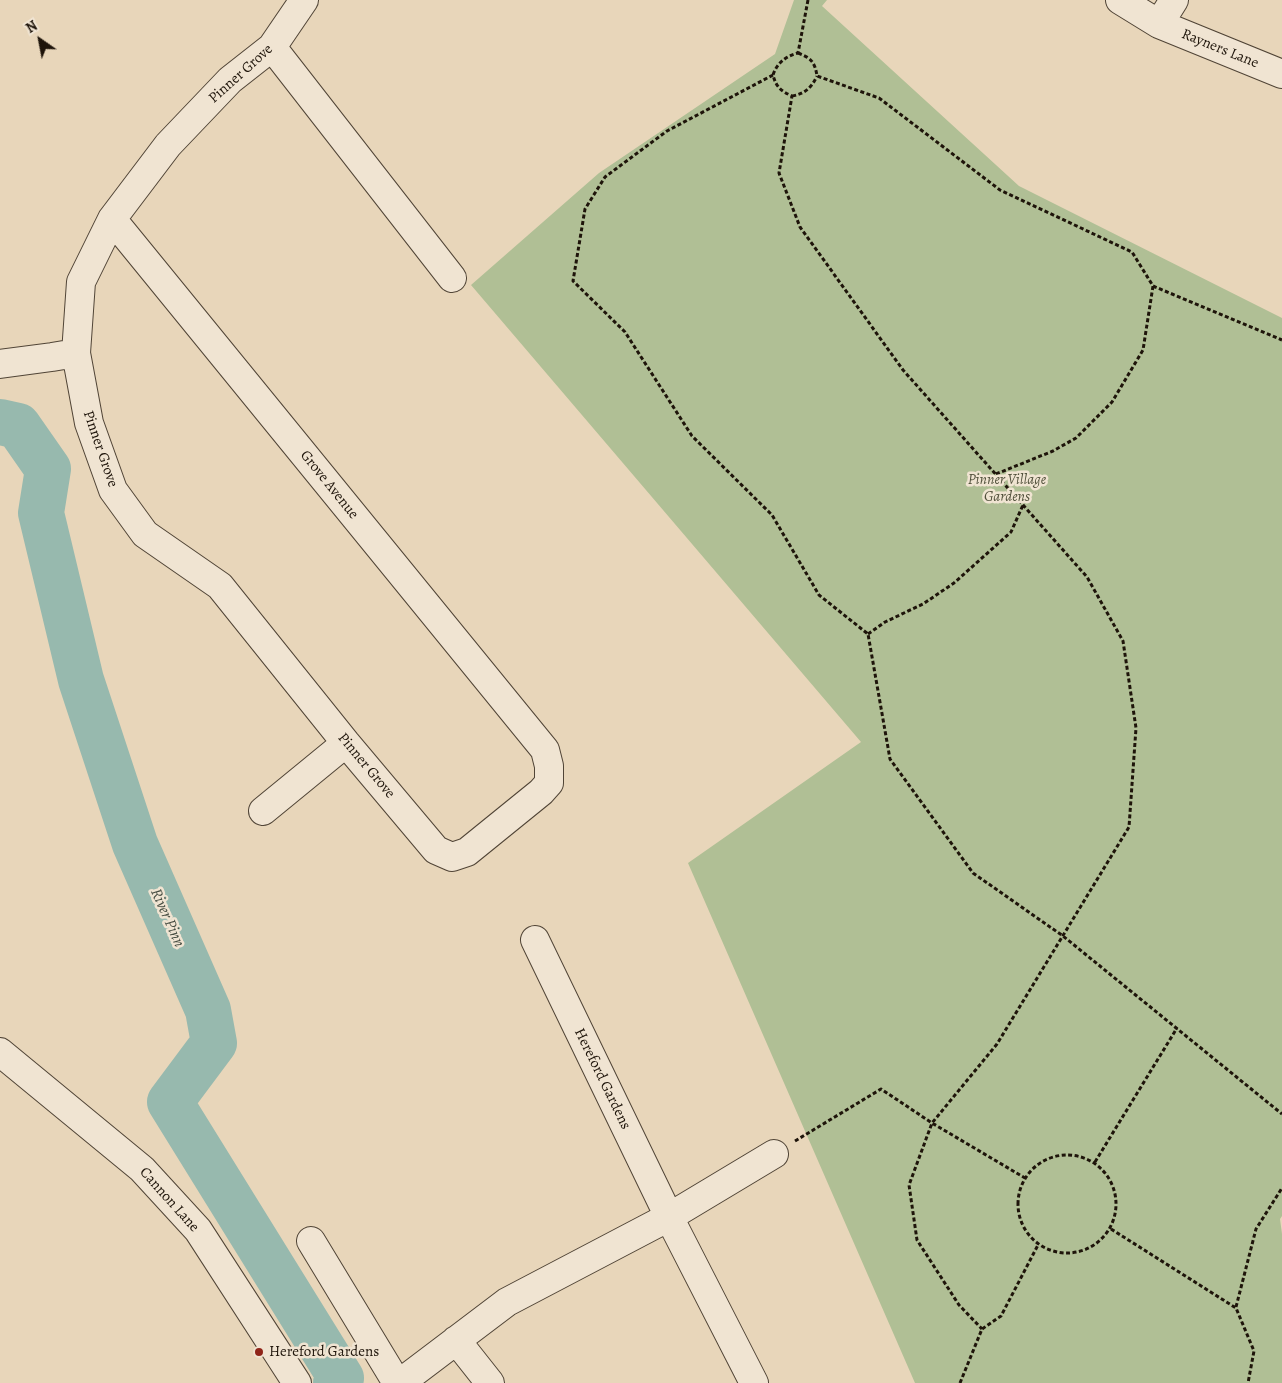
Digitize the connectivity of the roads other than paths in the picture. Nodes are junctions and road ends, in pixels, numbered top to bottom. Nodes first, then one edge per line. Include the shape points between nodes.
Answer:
1 (304, 0) edge
2 (1120, 0) edge
3 (1174, 0) edge
4 (1158, 24) junction
5 (272, 46) junction
6 (1282, 74) edge
7 (112, 219) junction
8 (452, 278) dead end
9 (76, 353) junction
10 (0, 364) edge
11 (346, 743) junction
12 (263, 811) dead end
13 (467, 852) joint
14 (535, 940) dead end
15 (0, 1052) edge
16 (774, 1154) road end
17 (669, 1217) junction
18 (311, 1240) dead end
19 (456, 1340) junction
20 (297, 1383) edge
21 (396, 1383) edge
22 (400, 1383) edge
23 (490, 1383) edge
24 (754, 1383) edge

1 - 5 street, Pinner Grove
2 - 4 street, Rayners Lane
3 - 4 street
4 - 6 street, Rayners Lane
5 - 7 street, Pinner Grove via 230,80 168,145
5 - 8 street
7 - 9 street, Pinner Grove via 82,282
7 - 13 street, Grove Avenue via 545,750 549,782 542,792
9 - 10 street
9 - 11 street, Pinner Grove via 89,423 113,490 145,534 220,586
11 - 12 street
11 - 13 street, Pinner Grove via 436,850 452,857
14 - 17 street, Hereford Gardens
15 - 20 street, Cannon Lane via 142,1169 198,1230
16 - 17 street
17 - 19 street via 507,1302
17 - 24 street, Hereford Gardens
18 - 21 street
19 - 22 street
19 - 23 street

